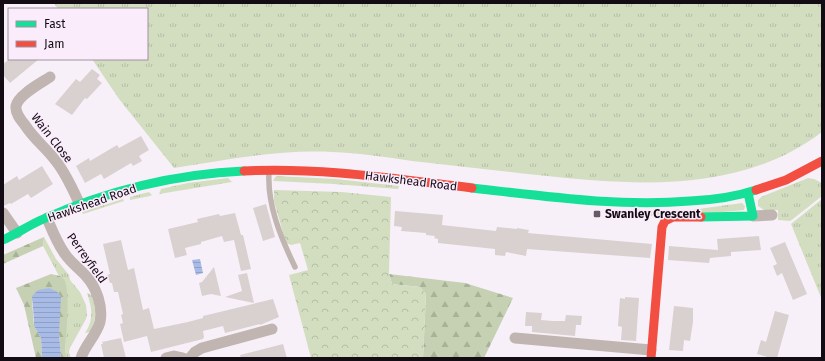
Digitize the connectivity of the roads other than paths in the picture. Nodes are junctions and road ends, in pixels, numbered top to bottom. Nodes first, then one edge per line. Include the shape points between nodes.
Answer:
1 (50, 77) dead end
2 (821, 164) edge
3 (269, 170) junction
4 (748, 193) junction
5 (80, 205) junction
6 (3, 213) edge
7 (772, 215) dead end
8 (753, 216) junction
9 (47, 218) junction
10 (17, 233) junction
11 (3, 240) edge
12 (295, 267) dead end
13 (272, 329) dead end
14 (515, 338) dead end
15 (651, 354) edge
16 (81, 358) edge
17 (166, 358) edge
18 (183, 358) edge
19 (190, 358) edge

1 - 5 street, Wain Close via 20,99 16,113 26,128 56,160
2 - 4 street, Hawkshead Road
3 - 4 street, Hawkshead Road via 344,173 613,203 662,204 707,201
3 - 5 street, Hawkshead Road via 196,175 139,187
3 - 12 lane via 270,198 284,244
4 - 8 street
5 - 9 street, Hawkshead Road
6 - 10 street
7 - 8 street
8 - 15 street via 673,217 665,221 662,227
9 - 10 street, Hawkshead Road
9 - 16 street, Perreyfield via 64,252 91,282 99,302 99,323
10 - 11 street, Hawkshead Road
13 - 19 street via 202,348
14 - 15 street
17 - 18 street

